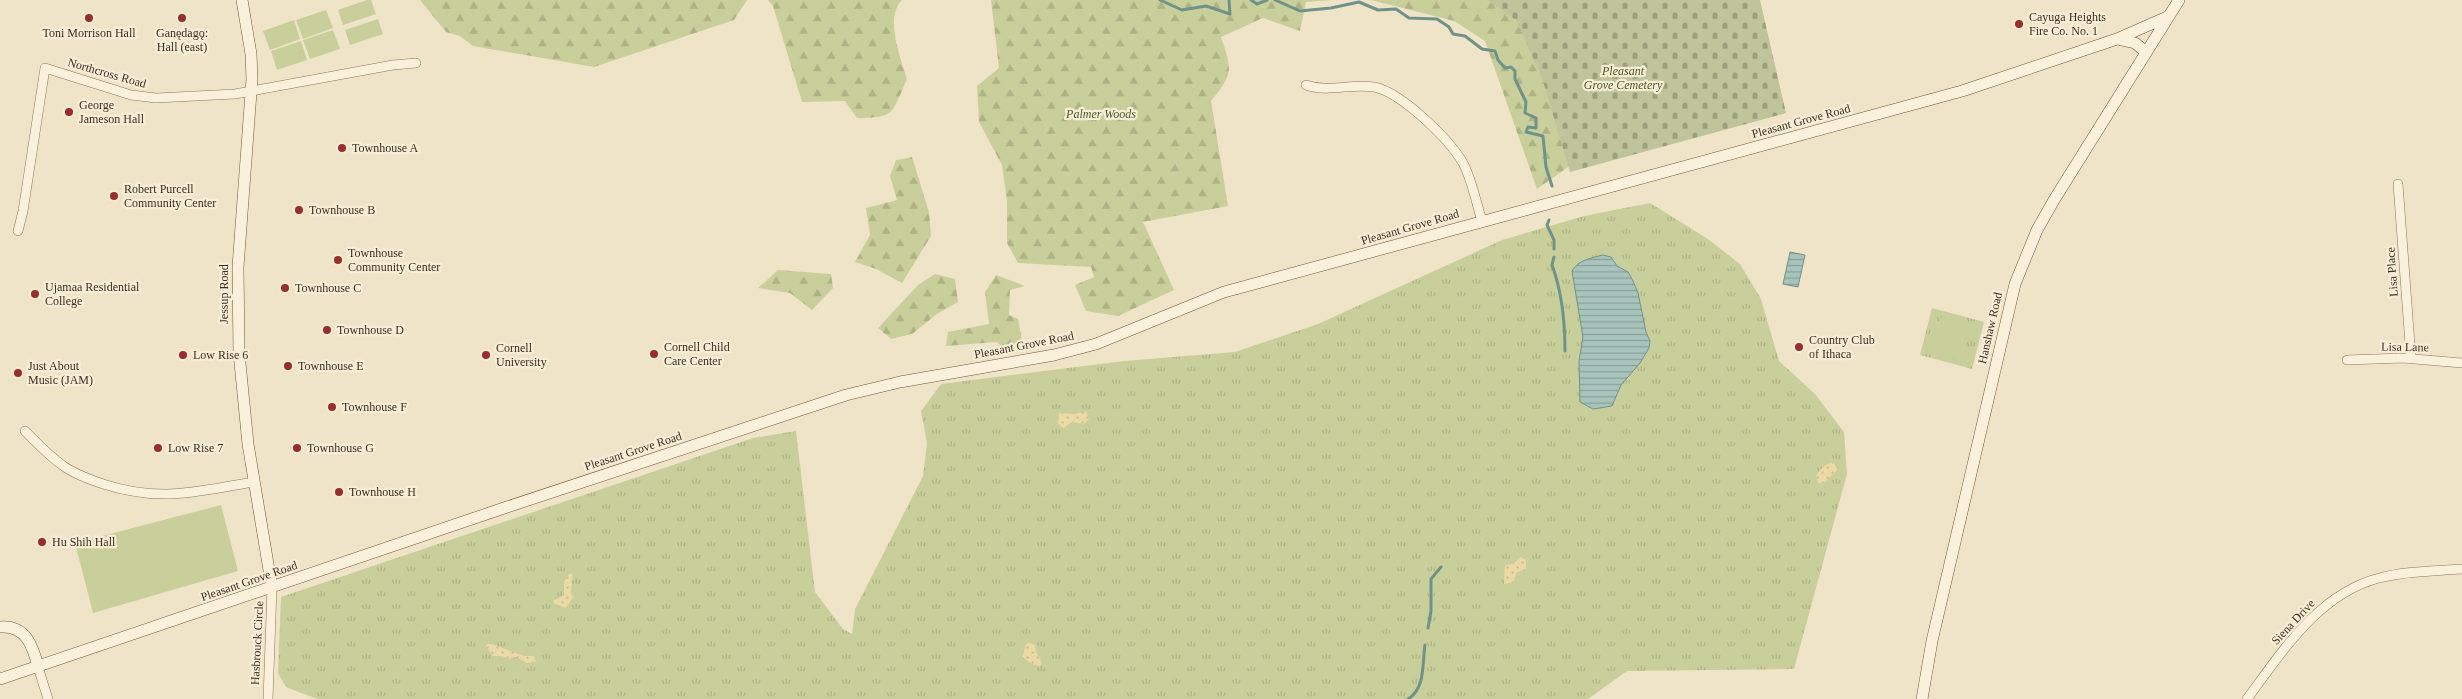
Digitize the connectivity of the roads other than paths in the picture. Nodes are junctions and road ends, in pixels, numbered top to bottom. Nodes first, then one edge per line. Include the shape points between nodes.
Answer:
1 (242, 0) edge
2 (2179, 0) edge
3 (2167, 18) junction
4 (2117, 39) junction
5 (2146, 52) junction
6 (416, 63) dead end
7 (1306, 84) dead end
8 (251, 92) junction
9 (2398, 184) dead end
10 (1482, 221) junction
11 (18, 231) dead end
12 (2410, 358) junction
13 (2347, 360) dead end
14 (2462, 363) edge
15 (25, 431) dead end
16 (254, 482) junction
17 (2462, 569) edge
18 (272, 588) junction
19 (0, 627) edge
20 (38, 667) junction
21 (0, 679) edge
22 (48, 699) edge
23 (268, 699) edge
24 (1922, 699) edge
25 (2247, 699) edge

1 - 8 street, Jessup Road via 251,54
2 - 3 street, Hanshaw Road
3 - 4 street, Pleasant Grove Road
3 - 5 street, Hanshaw Road
4 - 5 street via 2135,43
4 - 10 street, Pleasant Grove Road via 1937,98
5 - 24 street, Hanshaw Road via 2037,230 2015,284 1932,641
6 - 8 street, Northcross Road
7 - 10 street via 1319,89 1376,87 1394,96 1434,128 1460,158
8 - 11 street, Northcross Road via 144,97 45,68
8 - 16 street, Jessup Road via 238,288 240,372
9 - 12 street, Lisa Place
10 - 18 street, Pleasant Grove Road via 1224,292 1096,344 846,395
12 - 13 street, Lisa Lane
12 - 14 street, Lisa Lane
15 - 16 street via 70,470 93,481 135,493 183,494
16 - 18 street, Jessup Road
17 - 25 street, Siena Drive via 2381,578 2343,593 2308,622
18 - 20 street, Pleasant Grove Road
18 - 23 street, Hasbrouck Circle
19 - 20 street via 14,628 23,633 33,648
20 - 21 street, Pleasant Grove Road
20 - 22 street

